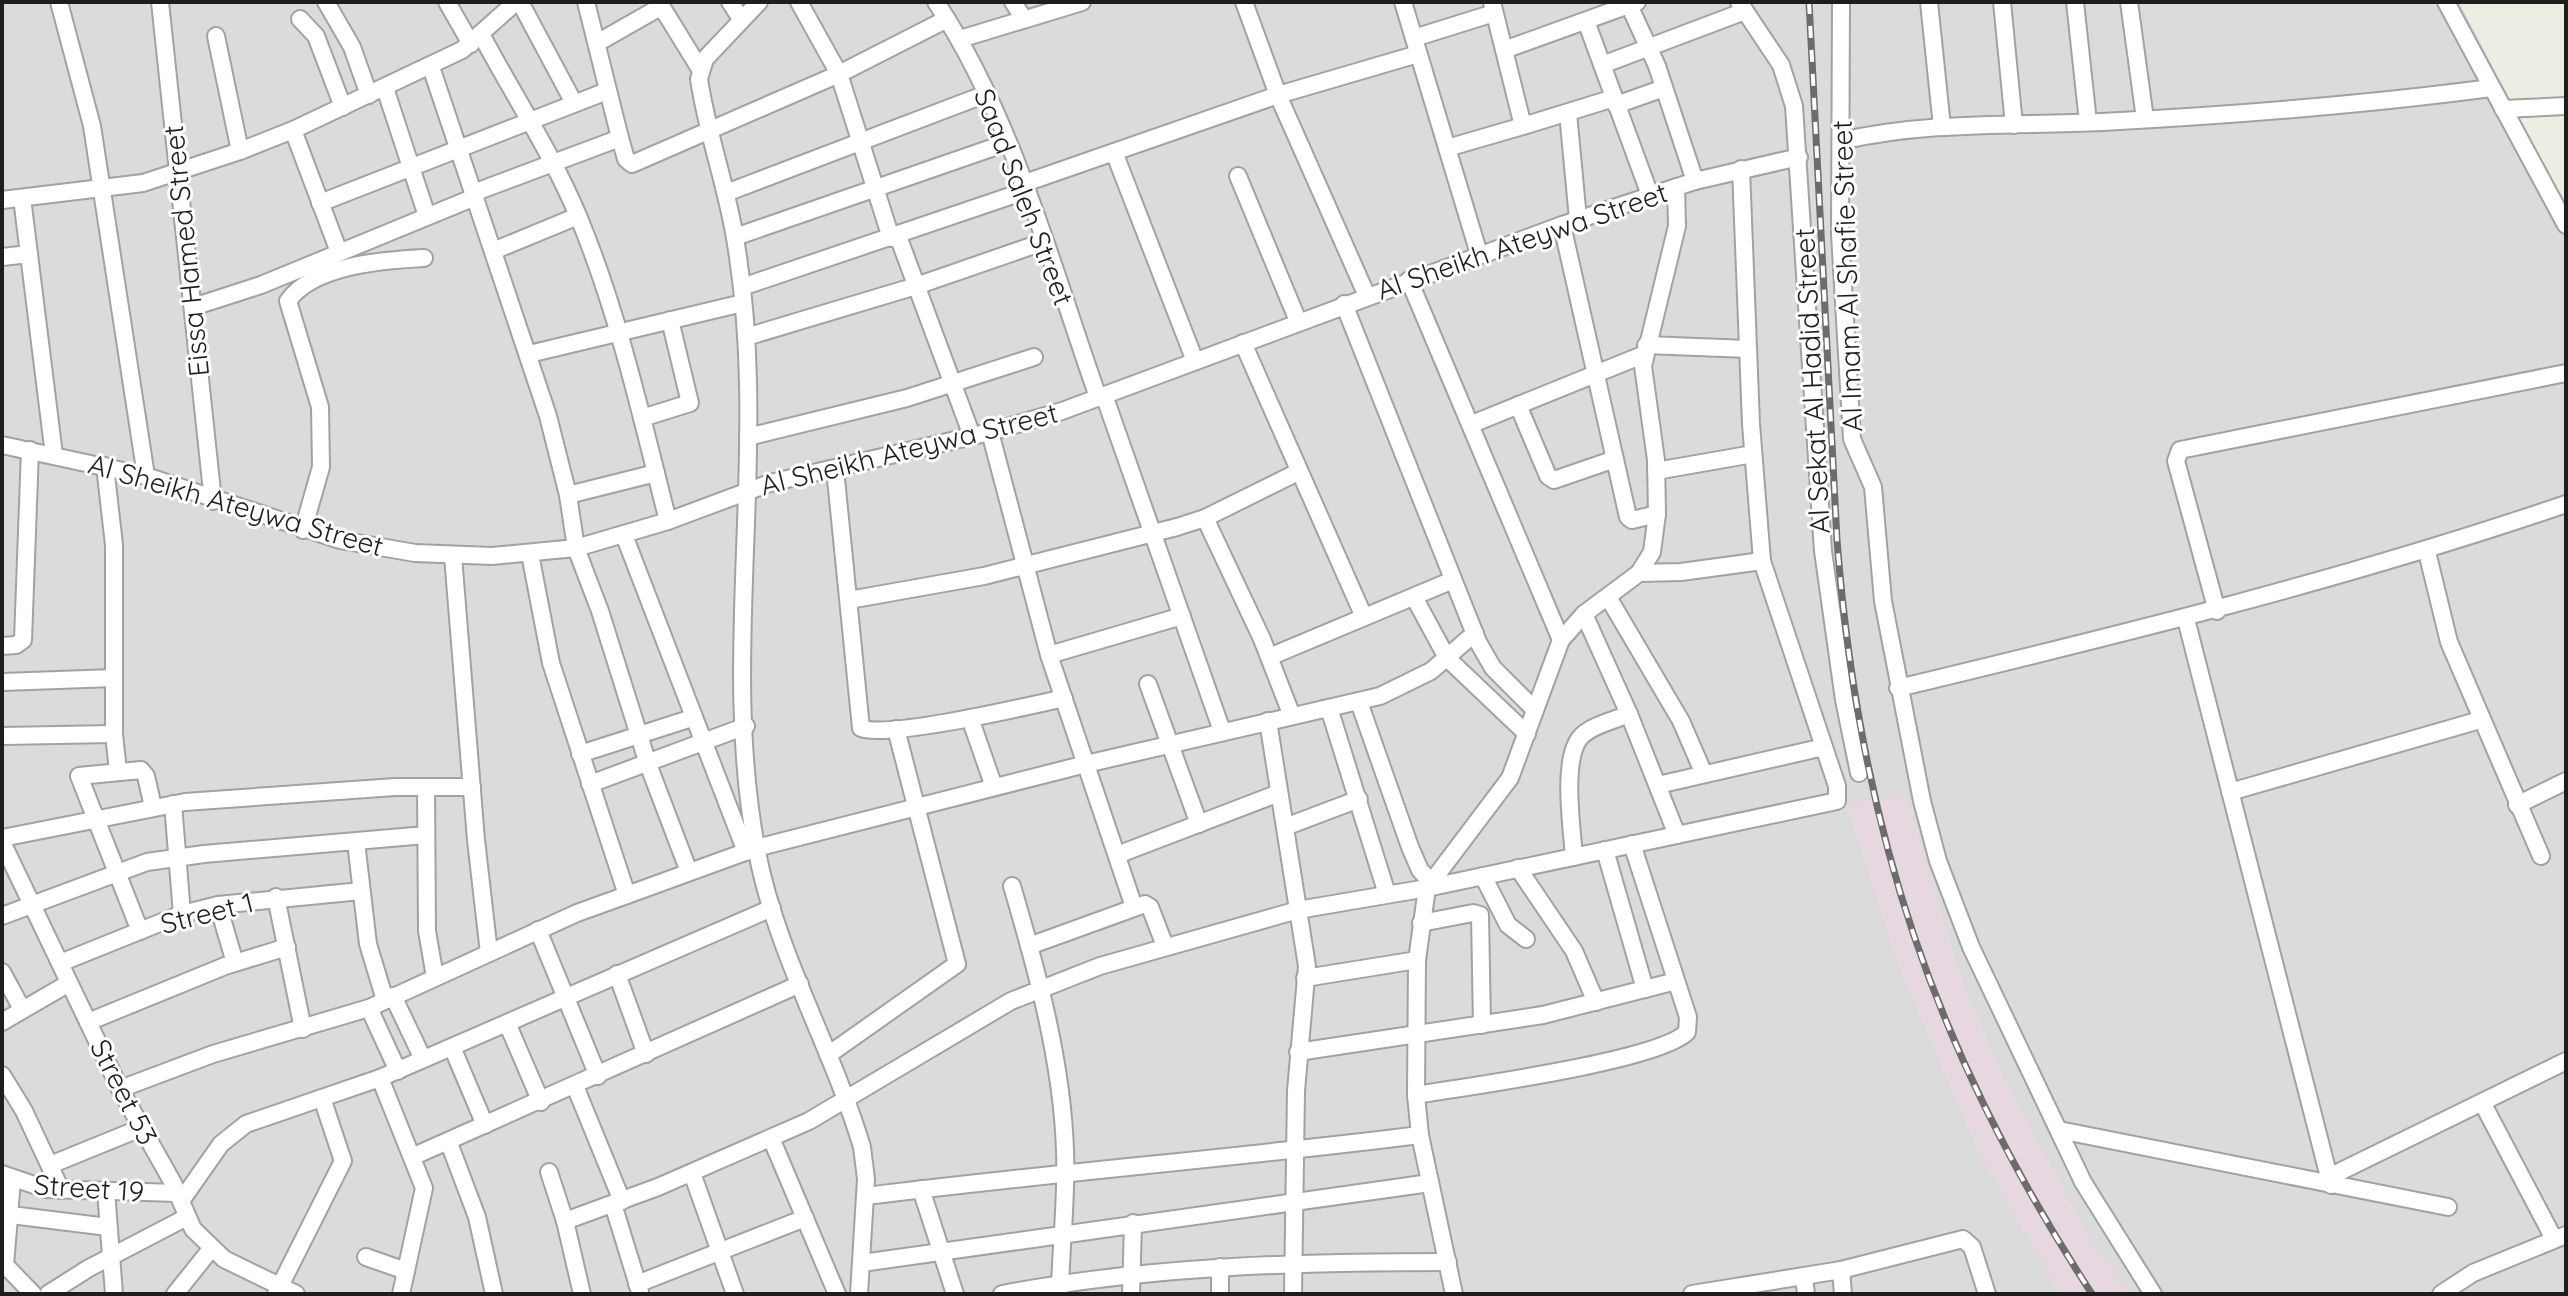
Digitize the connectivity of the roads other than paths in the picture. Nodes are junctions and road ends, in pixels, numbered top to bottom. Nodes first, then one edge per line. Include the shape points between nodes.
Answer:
1 (59, 2) edge
2 (160, 2) edge
3 (447, 2) edge
4 (518, 2) edge
5 (586, 2) edge
6 (730, 2) edge
7 (759, 2) edge
8 (799, 2) edge
9 (936, 2) edge
10 (1013, 2) edge
11 (1082, 2) edge
12 (1244, 2) edge
13 (1403, 2) edge
14 (1841, 2) edge
15 (1929, 2) edge
16 (2002, 2) edge
17 (2075, 2) edge
18 (2129, 2) edge
19 (2446, 2) edge
20 (332, 4) edge
21 (1633, 4) edge
22 (1742, 6) edge
23 (1493, 7) edge
24 (300, 19) dead end
25 (741, 19) junction
26 (947, 19) junction
27 (1024, 19) junction
28 (1586, 21) junction
29 (216, 36) dead end
30 (960, 39) junction
31 (477, 40) junction
32 (597, 43) junction
33 (1416, 46) junction
34 (1649, 48) junction
35 (1504, 50) junction
36 (1602, 65) junction
37 (431, 67) junction
38 (700, 69) junction
39 (839, 74) junction
40 (385, 88) junction
41 (1664, 88) junction
42 (2491, 88) junction
43 (607, 91) junction
44 (986, 94) junction
45 (369, 95) junction
46 (1278, 95) junction
47 (1615, 102) junction
48 (574, 103) junction
49 (2566, 106) edge
50 (343, 107) junction
51 (2503, 109) junction
52 (1568, 113) junction
53 (2145, 119) junction
54 (527, 122) junction
55 (2088, 122) junction
56 (2014, 125) junction
57 (1523, 126) junction
58 (1942, 127) junction
59 (293, 130) junction
60 (710, 133) junction
61 (620, 138) junction
62 (1841, 141) junction
63 (861, 142) junction
64 (1006, 143) junction
65 (1447, 148) junction
66 (459, 149) junction
67 (240, 151) junction
68 (1114, 152) junction
69 (1799, 157) junction
70 (550, 162) junction
71 (411, 168) junction
72 (1741, 169) junction
73 (177, 173) junction
74 (1238, 176) dead end
75 (1695, 181) junction
76 (1676, 187) junction
77 (1024, 188) junction
78 (102, 189) junction
79 (876, 190) junction
80 (726, 193) junction
81 (474, 195) junction
82 (1650, 195) junction
83 (22, 198) junction
84 (2, 200) edge
85 (320, 203) junction
86 (427, 216) junction
87 (578, 216) junction
88 (1570, 222) junction
89 (2566, 225) edge
90 (735, 237) junction
91 (894, 237) junction
92 (1043, 242) junction
93 (493, 251) junction
94 (339, 252) junction
95 (29, 254) junction
96 (1479, 254) junction
97 (2, 257) edge
98 (424, 258) dead end
99 (1409, 280) junction
100 (916, 286) junction
101 (742, 295) junction
102 (1367, 296) junction
103 (1344, 304) junction
104 (193, 307) junction
105 (670, 320) junction
106 (1298, 321) junction
107 (618, 332) junction
108 (746, 337) junction
109 (1243, 343) junction
110 (1646, 349) junction
111 (1748, 349) junction
112 (529, 354) junction
113 (1034, 357) dead end
114 (1195, 361) junction
115 (1597, 373) junction
116 (2566, 373) edge
117 (952, 384) junction
118 (1101, 396) junction
119 (1518, 405) junction
120 (642, 418) junction
121 (1472, 424) junction
122 (990, 432) junction
123 (972, 436) junction
124 (748, 437) junction
125 (2, 445) edge
126 (30, 450) junction
127 (1753, 454) junction
128 (54, 455) junction
129 (1615, 459) junction
130 (105, 466) junction
131 (835, 469) junction
132 (1656, 471) junction
133 (1298, 472) junction
134 (656, 473) junction
135 (146, 476) junction
136 (748, 489) junction
137 (568, 495) junction
138 (213, 501) junction
139 (2566, 504) edge
140 (1657, 514) junction
141 (1205, 518) junction
142 (668, 521) junction
143 (303, 530) junction
144 (1155, 533) junction
145 (624, 535) junction
146 (576, 548) junction
147 (2427, 552) junction
148 (530, 554) junction
149 (453, 556) junction
150 (1762, 561) junction
151 (1025, 566) junction
152 (1639, 573) junction
153 (1453, 580) junction
154 (1414, 597) junction
155 (1608, 597) junction
156 (849, 600) junction
157 (2217, 611) junction
158 (1584, 614) junction
159 (1182, 616) junction
160 (1364, 617) junction
161 (2186, 619) junction
162 (1475, 633) junction
163 (1561, 640) junction
164 (2, 646) edge
165 (1049, 655) junction
166 (1269, 657) junction
167 (1447, 658) junction
168 (114, 678) junction
169 (2, 682) edge
170 (1148, 684) dead end
171 (1898, 688) junction
172 (1064, 698) junction
173 (1359, 702) junction
174 (1329, 708) junction
175 (1535, 710) junction
176 (1629, 714) junction
177 (1292, 716) junction
178 (692, 718) junction
179 (970, 718) junction
180 (2480, 720) junction
181 (1268, 721) junction
182 (746, 726) junction
183 (896, 729) junction
184 (1222, 731) junction
185 (114, 734) junction
186 (1527, 734) junction
187 (2, 736) edge
188 (638, 736) junction
189 (702, 743) junction
190 (1167, 744) junction
191 (1824, 747) junction
192 (580, 754) junction
193 (648, 764) junction
194 (1086, 764) junction
195 (118, 771) junction
196 (1859, 773) dead end
197 (1704, 774) junction
198 (2566, 781) edge
199 (590, 784) junction
200 (1658, 785) junction
201 (426, 787) junction
202 (472, 787) junction
203 (994, 787) junction
204 (2230, 792) junction
205 (1279, 793) junction
206 (1359, 799) junction
207 (173, 804) junction
208 (2517, 805) junction
209 (153, 807) junction
210 (915, 807) junction
211 (94, 820) junction
212 (1199, 824) junction
213 (1285, 827) junction
214 (426, 835) junction
215 (1677, 835) junction
216 (2, 840) edge
217 (356, 842) junction
218 (1632, 844) junction
219 (751, 850) junction
220 (1605, 850) junction
221 (1117, 855) junction
222 (2541, 856) dead end
223 (176, 857) junction
224 (1574, 857) junction
225 (1518, 868) junction
226 (116, 872) junction
227 (689, 872) junction
228 (1483, 876) junction
229 (1429, 884) junction
230 (1012, 886) dead end
231 (361, 891) junction
232 (1387, 894) junction
233 (627, 895) junction
234 (276, 897) junction
235 (33, 902) junction
236 (218, 905) junction
237 (1134, 907) junction
238 (772, 908) junction
239 (1298, 910) junction
240 (182, 914) junction
241 (2, 916) edge
242 (1421, 923) junction
243 (538, 930) junction
244 (140, 931) junction
245 (1526, 939) dead end
246 (1029, 946) junction
247 (1165, 946) junction
248 (287, 947) junction
249 (489, 953) junction
250 (1417, 960) junction
251 (60, 963) junction
252 (235, 963) junction
253 (2, 972) edge
254 (617, 974) junction
255 (435, 977) junction
256 (1305, 978) junction
257 (1676, 981) junction
258 (69, 983) junction
259 (800, 984) junction
260 (1040, 988) junction
261 (1645, 989) junction
262 (567, 996) junction
263 (389, 998) junction
264 (1596, 1002) junction
265 (369, 1008) junction
266 (22, 1009) junction
267 (2, 1022) edge
268 (88, 1022) junction
269 (507, 1023) junction
270 (1482, 1025) junction
271 (303, 1029) junction
272 (1415, 1033) junction
273 (452, 1047) junction
274 (1298, 1052) junction
275 (646, 1054) junction
276 (828, 1055) junction
277 (423, 1059) junction
278 (2565, 1063) edge
279 (398, 1071) junction
280 (2, 1075) edge
281 (598, 1076) junction
282 (380, 1078) junction
283 (575, 1086) junction
284 (120, 1089) junction
285 (1416, 1095) junction
286 (322, 1098) junction
287 (541, 1102) junction
288 (846, 1102) junction
289 (2483, 1104) junction
290 (485, 1125) junction
291 (141, 1128) junction
292 (2059, 1130) junction
293 (1420, 1135) junction
294 (771, 1138) junction
295 (449, 1143) junction
296 (1295, 1151) junction
297 (414, 1156) junction
298 (50, 1165) junction
299 (1065, 1171) junction
300 (549, 1172) dead end
301 (692, 1173) junction
302 (7, 1177) edge
303 (2330, 1181) junction
304 (1430, 1183) junction
305 (921, 1189) junction
306 (61, 1190) junction
307 (106, 1191) junction
308 (866, 1196) junction
309 (1295, 1199) junction
310 (617, 1202) junction
311 (182, 1204) junction
312 (2448, 1207) dead end
313 (11, 1215) junction
314 (805, 1218) junction
315 (565, 1221) junction
316 (1133, 1223) junction
317 (108, 1227) junction
318 (1063, 1232) junction
319 (2560, 1237) edge
320 (211, 1249) junction
321 (719, 1251) junction
322 (941, 1252) junction
323 (366, 1257) dead end
324 (109, 1258) junction
325 (1294, 1262) junction
326 (1448, 1262) junction
327 (862, 1263) junction
328 (1220, 1267) junction
329 (1841, 1270) junction
330 (406, 1271) junction
331 (1980, 1273) junction
332 (1131, 1274) junction
333 (1805, 1286) edge
334 (1060, 1288) edge
335 (639, 1289) edge
336 (284, 1291) edge
337 (1721, 1293) edge
338 (33, 1294) edge
339 (48, 1294) edge
340 (114, 1294) edge
341 (175, 1294) edge
342 (401, 1294) edge
343 (494, 1294) edge
344 (582, 1294) edge
345 (735, 1294) edge
346 (837, 1294) edge
347 (858, 1294) edge
348 (955, 1294) edge
349 (1002, 1294) edge
350 (1131, 1294) edge
351 (1220, 1294) edge
352 (1293, 1294) edge
353 (1454, 1294) edge
354 (1692, 1294) edge
355 (1843, 1294) edge
356 (1973, 1294) edge
357 (1987, 1294) edge
358 (2153, 1294) edge
359 (2441, 1294) edge

1 - 78 street via 81,79
2 - 73 street, Eissa Hamed Street
3 - 31 street
4 - 31 street
4 - 48 street
5 - 32 street
6 - 25 street
7 - 25 street
8 - 39 street
9 - 26 street, Saad Saleh Street
10 - 27 street
11 - 27 street
12 - 46 street
13 - 33 street
14 - 62 street, Al Imam Al Shafie Street
15 - 58 street
16 - 56 street
17 - 55 street
18 - 53 street
19 - 42 street
20 - 45 street
21 - 28 street
21 - 34 street
22 - 34 street
22 - 69 street, Al Sekat Al Hadid Street via 1789,85
23 - 33 street
23 - 35 street
24 - 50 street via 316,36
25 - 38 street
26 - 30 street, Saad Saleh Street
26 - 39 street
27 - 30 street
28 - 35 street
28 - 36 street
29 - 67 street
30 - 44 street, Saad Saleh Street
31 - 37 street
31 - 54 street
32 - 38 street via 663,9
32 - 43 street
33 - 46 street
33 - 65 street
34 - 36 street
34 - 41 street
35 - 57 street
36 - 47 street
37 - 40 street
37 - 66 street
38 - 60 street
39 - 60 street
39 - 63 street
40 - 45 street
40 - 71 street
41 - 47 street
41 - 75 street
42 - 51 street
42 - 53 street via 2339,107
43 - 48 street
43 - 61 street
44 - 63 street
44 - 64 street, Saad Saleh Street
45 - 50 street
46 - 68 street
46 - 102 street
47 - 52 street
47 - 82 street
48 - 54 street
49 - 51 street
50 - 59 street
51 - 89 street
52 - 57 street
52 - 88 street
53 - 55 street
54 - 66 street
54 - 70 street
55 - 56 street
56 - 58 street
57 - 65 street
58 - 62 street
59 - 67 street
59 - 85 street
60 - 61 street via 632,164
60 - 80 street
61 - 70 street
62 - 171 street, Al Imam Al Shafie Street via 1840,234 1852,439 1873,487 1880,583
63 - 79 street
63 - 80 street
64 - 77 street, Saad Saleh Street
64 - 79 street
65 - 96 street
66 - 71 street
66 - 81 street
67 - 73 street
68 - 77 street
68 - 114 street
69 - 72 street, Al Sheikh Ateywa Street
69 - 196 street, Al Sekat Al Hadid Street via 1823,551
70 - 81 street
70 - 87 street
71 - 85 street
71 - 86 street
72 - 75 street, Al Sheikh Ateywa Street
72 - 111 street
73 - 78 street
73 - 104 street, Eissa Hamed Street
74 - 106 street
75 - 76 street, Al Sheikh Ateywa Street
76 - 82 street, Al Sheikh Ateywa Street
76 - 110 street via 1677,226
77 - 91 street
77 - 92 street, Saad Saleh Street
78 - 83 street
78 - 135 street
79 - 90 street
79 - 91 street
80 - 90 street
81 - 86 street
81 - 93 street
82 - 88 street, Al Sheikh Ateywa Street
83 - 84 street
83 - 95 street
85 - 94 street
86 - 94 street
87 - 93 street
87 - 107 street
88 - 96 street, Al Sheikh Ateywa Street
88 - 115 street
90 - 101 street
91 - 100 street
91 - 101 street
92 - 100 street
92 - 118 street, Saad Saleh Street
93 - 112 street
94 - 104 street
95 - 97 street
95 - 128 street
96 - 99 street, Al Sheikh Ateywa Street
98 - 143 street via 360,264 293,293 288,301 320,407 321,467
99 - 102 street, Al Sheikh Ateywa Street
99 - 121 street
100 - 108 street
100 - 117 street
101 - 105 street
101 - 108 street
102 - 103 street, Al Sheikh Ateywa Street
103 - 106 street, Al Sheikh Ateywa Street
103 - 153 street
104 - 138 street, Eissa Hamed Street
105 - 107 street
105 - 120 street via 690,403
106 - 109 street, Al Sheikh Ateywa Street
107 - 112 street
107 - 120 street
108 - 124 street
109 - 114 street, Al Sheikh Ateywa Street
109 - 133 street
110 - 111 street
110 - 115 street
110 - 132 street via 1644,383
111 - 127 street
112 - 137 street
113 - 117 street
114 - 118 street, Al Sheikh Ateywa Street
115 - 119 street
115 - 129 street
116 - 157 street via 2180,450 2176,461
117 - 123 street
117 - 124 street
118 - 122 street, Al Sheikh Ateywa Street
118 - 144 street, Saad Saleh Street
119 - 121 street
119 - 129 street via 1554,480
120 - 134 street
121 - 163 street
122 - 123 street, Al Sheikh Ateywa Street
122 - 151 street
123 - 131 street, Al Sheikh Ateywa Street
124 - 136 street
125 - 126 street, Al Sheikh Ateywa Street
126 - 128 street, Al Sheikh Ateywa Street
126 - 164 street via 23,640
127 - 132 street
127 - 150 street
128 - 130 street, Al Sheikh Ateywa Street
129 - 140 street via 1629,519
130 - 135 street, Al Sheikh Ateywa Street
130 - 168 street via 114,545
131 - 136 street, Al Sheikh Ateywa Street
131 - 156 street
132 - 140 street
133 - 141 street
133 - 160 street
134 - 137 street
134 - 142 street
135 - 138 street, Al Sheikh Ateywa Street
136 - 142 street, Al Sheikh Ateywa Street
136 - 182 street via 741,629
137 - 146 street
138 - 143 street, Al Sheikh Ateywa Street
139 - 147 street
140 - 152 street via 1652,552
141 - 144 street
141 - 166 street
142 - 145 street, Al Sheikh Ateywa Street
143 - 149 street, Al Sheikh Ateywa Street via 378,548
144 - 151 street
144 - 159 street, Saad Saleh Street
145 - 146 street, Al Sheikh Ateywa Street
145 - 178 street
146 - 148 street, Al Sheikh Ateywa Street
146 - 188 street
147 - 157 street
147 - 180 street via 2449,642
148 - 149 street, Al Sheikh Ateywa Street
148 - 192 street via 545,642
149 - 202 street
150 - 152 street
150 - 191 street
151 - 156 street
151 - 165 street
152 - 155 street
153 - 154 street
153 - 162 street
154 - 160 street
154 - 167 street
155 - 158 street
155 - 197 street via 1676,711
156 - 183 street via 859,725 865,730
157 - 161 street
158 - 163 street
158 - 176 street
159 - 165 street
159 - 184 street, Saad Saleh Street
160 - 166 street
161 - 171 street
161 - 204 street
162 - 167 street
162 - 175 street via 1493,668
163 - 175 street
165 - 172 street
166 - 177 street
167 - 173 street via 1402,688
167 - 186 street
168 - 169 street
168 - 185 street
170 - 190 street
171 - 292 street, Al Imam Al Shafie Street via 1948,890
172 - 179 street
172 - 194 street
173 - 174 street
173 - 229 street via 1410,847
174 - 177 street
174 - 206 street
175 - 186 street
176 - 200 street
176 - 224 street via 1578,739 1570,780
177 - 181 street
178 - 188 street
178 - 189 street
179 - 183 street
179 - 203 street
180 - 204 street
180 - 208 street
181 - 184 street
181 - 205 street
182 - 189 street
182 - 219 street
183 - 210 street
184 - 190 street
185 - 187 street
185 - 195 street
186 - 229 street via 1503,788
188 - 192 street
188 - 193 street
189 - 193 street
189 - 219 street
190 - 194 street
190 - 212 street
191 - 197 street
191 - 215 street via 1837,801
192 - 199 street
193 - 199 street
193 - 227 street
194 - 203 street
194 - 221 street
195 - 209 street via 145,772
195 - 211 street via 79,776
197 - 200 street
198 - 208 street
199 - 233 street
200 - 215 street
201 - 202 street
201 - 207 street
201 - 214 street
202 - 249 street
203 - 210 street
204 - 303 street
205 - 212 street
205 - 213 street
206 - 213 street
206 - 232 street
207 - 209 street
207 - 223 street
208 - 222 street
209 - 211 street
210 - 219 street
210 - 276 street via 957,964
211 - 216 street
211 - 226 street
212 - 221 street
213 - 239 street
214 - 217 street
214 - 255 street via 427,931
215 - 218 street
216 - 235 street, Street 53
217 - 223 street
217 - 231 street
218 - 220 street
218 - 257 street
219 - 227 street
219 - 238 street
220 - 224 street
220 - 261 street
221 - 237 street
223 - 226 street
223 - 240 street
224 - 225 street
225 - 228 street
225 - 264 street via 1574,951
226 - 235 street
226 - 244 street
227 - 233 street
228 - 229 street
228 - 245 street via 1508,925
229 - 232 street
229 - 242 street
230 - 246 street
231 - 234 street, Street 1
231 - 263 street via 371,960
232 - 239 street
233 - 243 street
234 - 236 street, Street 1
234 - 248 street
235 - 241 street
235 - 251 street, Street 53
236 - 240 street, Street 1
236 - 252 street
237 - 246 street
237 - 247 street via 1149,905
238 - 254 street
238 - 259 street
239 - 247 street
239 - 256 street
240 - 244 street, Street 1
242 - 250 street
242 - 270 street via 1480,915
243 - 249 street
243 - 262 street
244 - 251 street, Street 1
246 - 260 street
247 - 260 street
248 - 252 street
248 - 271 street
249 - 255 street
250 - 256 street
250 - 272 street
251 - 258 street, Street 53
252 - 268 street
253 - 266 street
254 - 262 street
254 - 275 street
255 - 263 street
256 - 274 street
257 - 261 street
257 - 285 street via 1689,1025 1675,1042 1527,1077
258 - 266 street
258 - 268 street, Street 53
259 - 275 street
259 - 276 street
260 - 288 street via 966,1026
260 - 299 street via 1060,1100
261 - 264 street
262 - 269 street
262 - 281 street
263 - 265 street
263 - 277 street
264 - 270 street
265 - 271 street
265 - 279 street
266 - 267 street
268 - 284 street, Street 53
269 - 273 street
269 - 287 street
270 - 272 street
271 - 284 street via 213,1054
272 - 274 street
272 - 285 street
273 - 277 street
273 - 290 street
274 - 296 street
275 - 281 street
276 - 288 street
277 - 279 street
278 - 289 street
279 - 282 street
280 - 298 street
281 - 283 street
282 - 286 street
282 - 297 street
283 - 287 street
283 - 310 street
284 - 291 street, Street 53
285 - 293 street
286 - 311 street via 234,1132
286 - 336 street via 343,1161
287 - 290 street
288 - 294 street
288 - 308 street via 862,1147
289 - 303 street
289 - 319 street
290 - 295 street
291 - 298 street
291 - 311 street, Street 53
292 - 303 street
292 - 358 street, Al Imam Al Shafie Street via 2096,1205
293 - 296 street
293 - 304 street
294 - 301 street
294 - 314 street
295 - 297 street
295 - 343 street via 477,1217
296 - 299 street
296 - 309 street
297 - 330 street via 424,1188
298 - 306 street
299 - 305 street
299 - 318 street
300 - 315 street
301 - 310 street
301 - 321 street
302 - 306 street, Street 19
302 - 313 street
303 - 312 street
304 - 309 street
304 - 326 street
305 - 308 street
305 - 322 street
306 - 307 street, Street 19
307 - 311 street, Street 19
307 - 317 street
308 - 327 street
309 - 316 street
309 - 325 street
310 - 315 street
310 - 335 street
311 - 320 street, Street 53
311 - 324 street
313 - 317 street
313 - 338 street via 6,1269
314 - 321 street
314 - 346 street
315 - 344 street
316 - 318 street
316 - 332 street
317 - 324 street
318 - 322 street
318 - 334 street
319 - 359 street via 2473,1273
320 - 336 street, Street 53
320 - 341 street
321 - 335 street
321 - 345 street
322 - 327 street
322 - 348 street
323 - 330 street
324 - 339 street
324 - 340 street
325 - 326 street
325 - 328 street
325 - 352 street
326 - 353 street
327 - 347 street
328 - 332 street
328 - 351 street
329 - 331 street via 1963,1239 1972,1247
329 - 333 street
329 - 355 street
330 - 342 street
331 - 356 street
331 - 357 street
332 - 334 street
332 - 350 street
333 - 337 street
334 - 349 street
337 - 354 street

